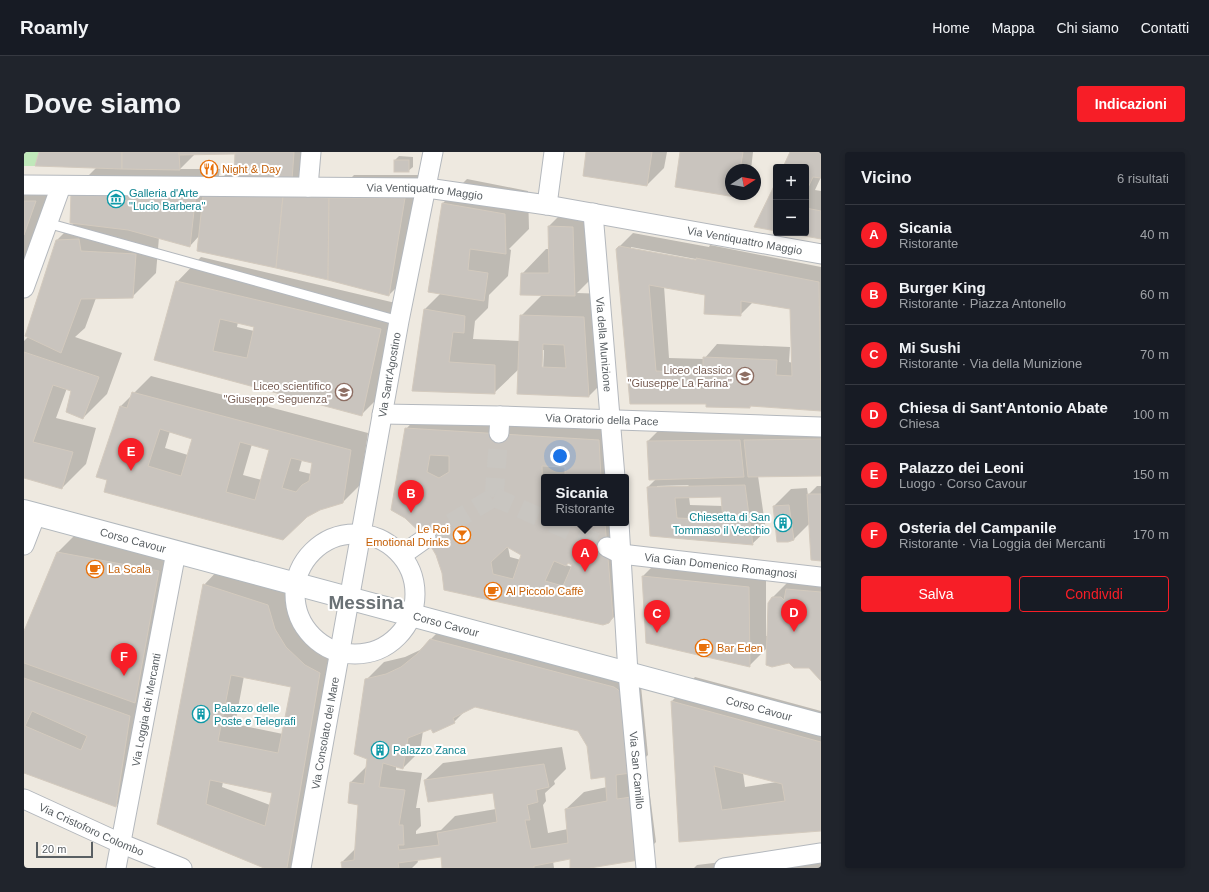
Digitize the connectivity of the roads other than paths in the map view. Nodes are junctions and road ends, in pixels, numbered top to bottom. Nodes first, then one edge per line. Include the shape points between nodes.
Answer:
1 (310, 152) edge
2 (433, 152) edge
3 (554, 152) edge
4 (24, 185) edge
5 (61, 186) junction
6 (308, 188) junction
7 (427, 188) junction
8 (547, 204) junction
9 (593, 213) junction
10 (47, 223) junction
11 (821, 254) edge
12 (24, 288) edge
13 (399, 321) junction
14 (382, 414) junction
15 (610, 420) junction
16 (821, 427) edge
17 (615, 474) edge
18 (30, 512) edge
19 (618, 526) edge
20 (362, 534) junction
21 (426, 538) tunnel mouth
22 (24, 545) edge
23 (614, 551) junction
24 (176, 552) junction
25 (402, 556) junction
26 (821, 577) edge
27 (296, 583) junction
28 (350, 598) junction
29 (412, 615) junction
30 (341, 653) junction
31 (628, 673) junction
32 (821, 725) edge
33 (24, 799) edge
34 (120, 843) junction
35 (821, 854) edge
36 (116, 868) edge
37 (182, 868) edge
38 (301, 868) edge
39 (646, 868) edge
40 (724, 868) edge

1 - 6 street
2 - 7 street, Via Sant'Agostino
3 - 8 street
4 - 5 street, Via Ventiquattro Maggio
5 - 6 street, Via Ventiquattro Maggio
5 - 10 street
6 - 7 street, Via Ventiquattro Maggio
7 - 8 street, Via Ventiquattro Maggio
7 - 13 street, Via Sant'Agostino
8 - 9 street, Via Ventiquattro Maggio
9 - 11 street, Via Ventiquattro Maggio
9 - 15 street, Via della Munizione
10 - 12 street
10 - 13 lane
13 - 14 street, Via Sant'Agostino
14 - 15 street, Via Oratorio della Pace via 499,424
14 - 20 street, Via Sant'Agostino
15 - 16 street, Via Oratorio della Pace
15 - 17 street, Via della Munizione
18 - 22 street
18 - 24 main road, Corso Cavour
19 - 23 street
20 - 25 street via 381,540
20 - 27 street via 344,535 321,544 308,556
20 - 28 street, Via Sant'Agostino
21 - 25 street
23 - 26 street, Via Gian Domenico Romagnosi
23 - 31 street
24 - 27 main road, Corso Cavour
24 - 34 street, Via Loggia dei Mercanti
25 - 29 street via 412,575 415,594
27 - 28 main road, Corso Cavour
27 - 30 street via 296,601 304,626 319,642
28 - 29 main road, Corso Cavour
28 - 30 street, Via Consolato del Mare
29 - 30 street via 404,630 386,646 365,654
29 - 31 main road, Corso Cavour
30 - 38 street, Via Consolato del Mare
31 - 32 main road, Corso Cavour
31 - 39 street, Via San Camillo
33 - 34 street, Via Cristoforo Colombo
34 - 36 street, Via Loggia dei Mercanti
34 - 37 street, Via Cristoforo Colombo
35 - 40 street

